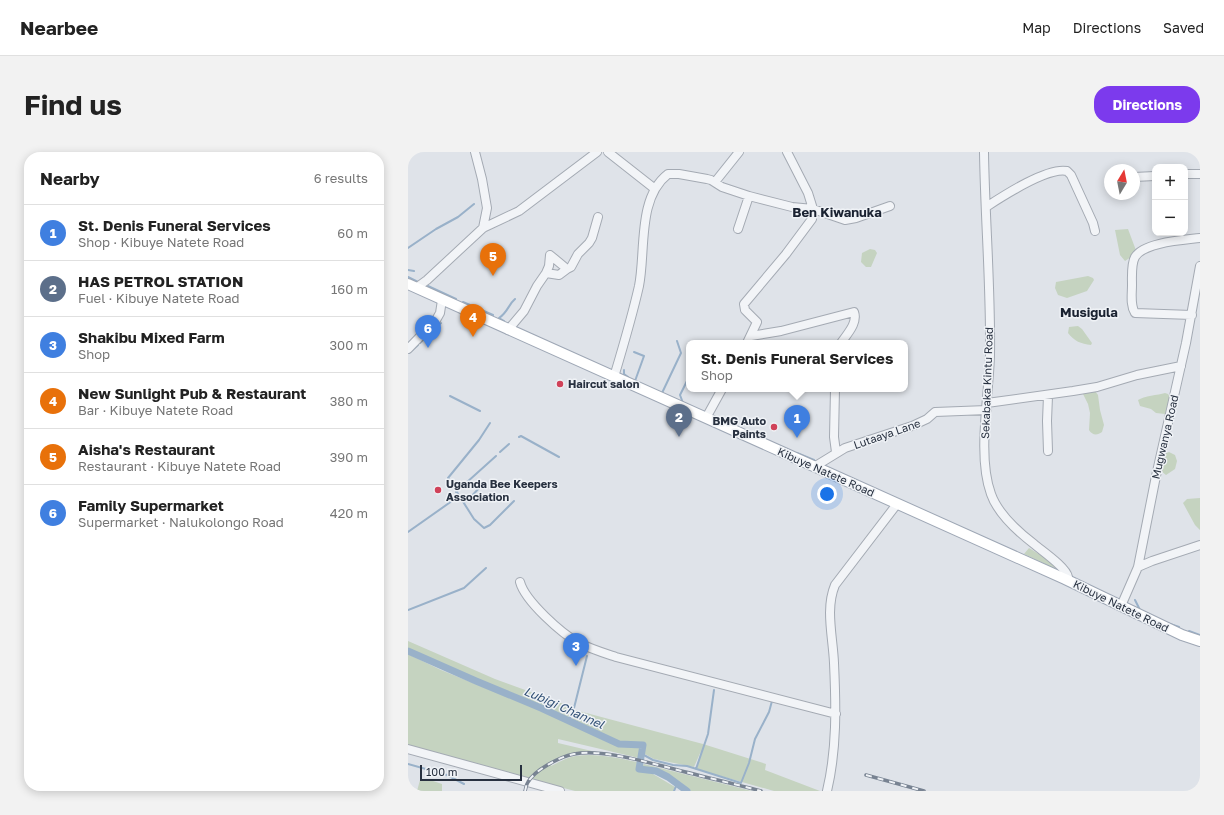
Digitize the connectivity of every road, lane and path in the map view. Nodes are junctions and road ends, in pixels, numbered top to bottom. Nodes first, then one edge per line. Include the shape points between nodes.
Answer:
1 (597, 152) edge
2 (608, 152) edge
3 (739, 152) edge
4 (787, 152) edge
5 (984, 152) edge
6 (477, 153) edge
7 (1188, 174) edge
8 (1200, 174) edge
9 (1152, 176) edge
10 (1140, 177) edge
11 (715, 182) junction
12 (655, 189) junction
13 (749, 196) junction
14 (890, 206) dead end
15 (986, 208) junction
16 (813, 209) junction
17 (598, 217) dead end
18 (483, 228) junction
19 (738, 229) dead end
20 (1095, 231) dead end
21 (1200, 238) edge
22 (1200, 266) edge
23 (568, 269) junction
24 (546, 274) junction
25 (412, 286) edge
26 (442, 300) junction
27 (1197, 303) edge
28 (1192, 315) junction
29 (508, 330) junction
30 (749, 340) edge
31 (843, 340) edge
32 (408, 349) edge
33 (1181, 366) junction
34 (614, 377) junction
35 (720, 392) edge
36 (835, 392) edge
37 (1048, 396) junction
38 (987, 407) junction
39 (706, 418) junction
40 (1048, 451) dead end
41 (836, 452) junction
42 (814, 467) junction
43 (897, 504) junction
44 (1200, 545) edge
45 (1138, 567) junction
46 (1065, 579) junction
47 (520, 582) dead end
48 (1121, 606) junction
49 (1200, 641) edge
50 (836, 714) junction
51 (408, 749) edge
52 (560, 791) edge
53 (827, 791) edge

1 - 18 street via 519,211
2 - 12 street
3 - 11 street
4 - 16 street
5 - 15 street, Sekabaka Kintu Road
6 - 18 street via 487,208
7 - 8 street
9 - 10 street
11 - 12 street via 700,177 670,174 665,176
11 - 13 street
12 - 34 street via 643,235 642,269 638,288
13 - 16 street via 792,207
13 - 19 street
14 - 16 street via 847,220
15 - 20 street via 1013,190 1036,179 1058,171 1067,171
15 - 38 street, Sekabaka Kintu Road via 990,349
16 - 30 street via 811,221 744,304 745,310 757,322
17 - 23 street via 592,238
18 - 25 street
21 - 28 street via 1152,246 1138,253 1134,260 1132,307 1135,312
22 - 27 street, Mugwanya Road
23 - 24 street via 559,275
23 - 24 street via 550,255
24 - 29 street via 524,311
25 - 26 main road, Kibuye Natete Road
26 - 29 main road, Kibuye Natete Road
26 - 32 street via 436,320
27 - 28 street, Mugwanya Road
28 - 33 street, Mugwanya Road
29 - 34 main road, Kibuye Natete Road
30 - 31 street via 854,312 856,318
33 - 37 street, Lutaaya Lane via 1097,387
33 - 45 street, Mugwanya Road
34 - 39 main road, Kibuye Natete Road
35 - 39 street
36 - 41 street
37 - 38 street, Lutaaya Lane
37 - 40 street
38 - 41 street, Lutaaya Lane via 935,412 912,426
38 - 46 street, Sekabaka Kintu Road via 986,460 991,495 997,508 1013,525 1067,573 1068,577
39 - 42 main road, Kibuye Natete Road
41 - 42 street, Lutaaya Lane
42 - 43 main road, Kibuye Natete Road
43 - 46 main road, Kibuye Natete Road
43 - 50 street via 831,593
44 - 45 street
45 - 48 street, Mugwanya Road
46 - 48 main road, Kibuye Natete Road
47 - 50 street via 526,596 541,613 566,635 586,647
48 - 49 main road, Kibuye Natete Road
50 - 53 street
51 - 52 street

